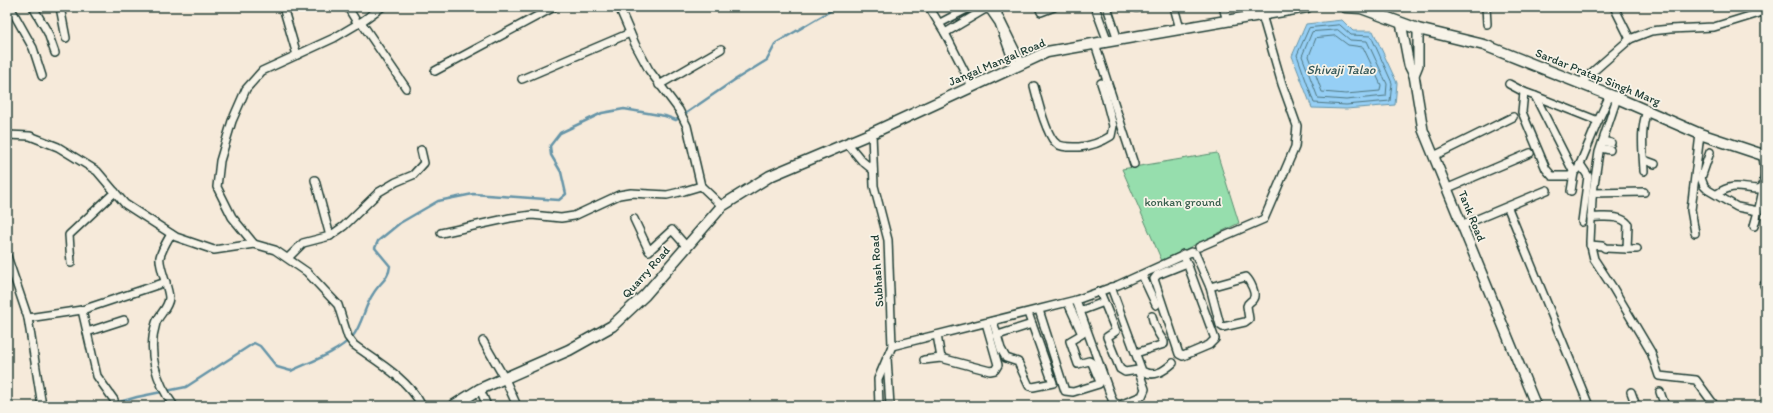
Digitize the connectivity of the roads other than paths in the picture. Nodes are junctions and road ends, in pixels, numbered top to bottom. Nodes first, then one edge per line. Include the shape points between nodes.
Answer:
1 (10, 7) edge
2 (33, 7) edge
3 (60, 7) edge
4 (282, 7) edge
5 (351, 7) edge
6 (382, 7) edge
7 (554, 7) edge
8 (619, 7) edge
9 (929, 7) edge
10 (964, 7) edge
11 (998, 7) edge
12 (1039, 7) edge
13 (1054, 7) edge
14 (1096, 7) edge
15 (1107, 7) edge
16 (1174, 7) edge
17 (1223, 7) edge
18 (1307, 7) edge
19 (1345, 7) edge
20 (1486, 7) edge
21 (1614, 7) edge
22 (1766, 11) edge
23 (1262, 15) junction
24 (1228, 21) junction
25 (360, 23) junction
26 (940, 23) junction
27 (1401, 23) junction
28 (1487, 24) dead end
29 (1180, 29) junction
30 (1418, 29) junction
31 (945, 32) junction
32 (630, 33) junction
33 (66, 38) dead end
34 (1630, 39) junction
35 (1118, 40) junction
36 (1108, 42) junction
37 (1095, 44) junction
38 (721, 49) dead end
39 (55, 53) dead end
40 (297, 55) junction
41 (1018, 65) junction
42 (435, 71) dead end
43 (1414, 75) junction
44 (42, 76) dead end
45 (522, 79) dead end
46 (1101, 83) dead end
47 (1580, 83) junction
48 (1509, 84) dead end
49 (659, 85) junction
50 (972, 86) junction
51 (1034, 86) dead end
52 (406, 88) dead end
53 (1107, 91) junction
54 (1524, 92) junction
55 (1535, 96) junction
56 (1613, 97) junction
57 (1647, 111) junction
58 (1513, 117) dead end
59 (1598, 121) junction
60 (872, 133) junction
61 (1700, 134) junction
62 (7, 135) edge
63 (848, 144) junction
64 (1602, 144) junction
65 (1610, 147) dead end
66 (421, 150) dead end
67 (1710, 152) dead end
68 (1530, 153) dead end
69 (1434, 156) junction
70 (1765, 156) edge
71 (1644, 160) junction
72 (1134, 164) dead end
73 (1580, 164) junction
74 (1655, 164) dead end
75 (873, 170) junction
76 (1644, 171) dead end
77 (1574, 173) junction
78 (315, 180) dead end
79 (1765, 185) junction
80 (701, 186) junction
81 (1448, 188) junction
82 (1547, 190) dead end
83 (1571, 191) dead end
84 (115, 192) junction
85 (1644, 192) dead end
86 (1593, 193) junction
87 (1717, 194) junction
88 (722, 206) junction
89 (1508, 208) junction
90 (1758, 211) junction
91 (1591, 217) junction
92 (634, 219) dead end
93 (1582, 222) dead end
94 (1463, 225) junction
95 (1754, 226) dead end
96 (441, 233) dead end
97 (1695, 233) dead end
98 (171, 234) junction
99 (330, 236) junction
100 (254, 244) junction
101 (1590, 245) junction
102 (687, 247) junction
103 (1199, 247) dead end
104 (1627, 248) junction
105 (1637, 249) dead end
106 (1183, 254) junction
107 (7, 256) edge
108 (288, 258) junction
109 (71, 263) dead end
110 (1187, 263) junction
111 (1142, 275) junction
112 (166, 282) junction
113 (1111, 287) junction
114 (1210, 287) junction
115 (1100, 292) junction
116 (1076, 300) junction
117 (1104, 302) junction
118 (1068, 303) junction
119 (1156, 305) dead end
120 (82, 310) junction
121 (1039, 310) junction
122 (1080, 311) junction
123 (1028, 313) junction
124 (1152, 316) dead end
125 (28, 318) junction
126 (124, 320) dead end
127 (990, 322) junction
128 (1032, 324) junction
129 (87, 332) junction
130 (937, 335) junction
131 (998, 335) junction
132 (483, 341) dead end
133 (892, 346) junction
134 (1136, 353) junction
135 (886, 356) junction
136 (941, 358) junction
137 (924, 360) dead end
138 (1173, 363) dead end
139 (504, 379) junction
140 (480, 389) junction
141 (1631, 392) dead end
142 (1660, 392) dead end
143 (114, 400) dead end
144 (42, 406) edge
145 (174, 406) edge
146 (422, 406) edge
147 (454, 406) edge
148 (487, 406) edge
149 (517, 406) edge
150 (879, 406) edge
151 (890, 406) edge
152 (1536, 406) edge
153 (1589, 406) edge
154 (1636, 406) edge
155 (1665, 406) edge
156 (1715, 406) edge

1 - 44 street via 33,48
2 - 39 street via 48,33
3 - 33 street
4 - 40 street
5 - 25 street via 350,11
6 - 25 street
7 - 42 street
8 - 32 street
9 - 26 street
10 - 26 street via 965,10
11 - 41 street via 998,15
12 - 13 street via 1041,12 1044,12
14 - 36 street
15 - 35 street
16 - 29 street
17 - 24 street
18 - 23 main road, Jangal Mangal Road
19 - 27 main road via 1361,8
20 - 28 street
21 - 34 street
22 - 34 street via 1714,28 1651,31
23 - 24 main road, Jangal Mangal Road
23 - 103 street via 1296,126 1294,147 1264,219
24 - 29 main road, Jangal Mangal Road
25 - 40 street
25 - 52 street
26 - 31 street
27 - 30 main road
27 - 43 street via 1409,64
29 - 35 main road, Jangal Mangal Road
30 - 43 street, Tank Road via 1418,65
30 - 47 main road, Sardar Pratap Singh Marg via 1484,45
31 - 41 street via 982,10 990,10 999,23
31 - 50 street
32 - 45 street
32 - 49 street via 648,70
34 - 47 street
35 - 36 main road, Jangal Mangal Road
36 - 37 main road, Jangal Mangal Road
37 - 41 main road, Jangal Mangal Road via 1047,52
37 - 53 street
38 - 49 street
40 - 100 street via 262,71 246,89 232,121 220,161 217,187 232,217
41 - 50 main road, Jangal Mangal Road
43 - 69 street, Tank Road via 1423,130
46 - 53 street
47 - 56 main road, Sardar Pratap Singh Marg
48 - 54 street
49 - 80 street via 682,116 691,141
50 - 60 main road, Jangal Mangal Road
51 - 53 street via 1051,136 1057,144 1069,148 1101,143 1111,136 1113,126
53 - 72 street
54 - 55 street
54 - 77 street via 1522,112 1546,169 1552,176 1558,177
55 - 59 street
55 - 77 street
56 - 57 main road, Sardar Pratap Singh Marg
56 - 59 street
56 - 64 street
57 - 61 main road, Sardar Pratap Singh Marg
57 - 71 street via 1643,132
58 - 69 street
59 - 73 street
60 - 63 main road, Jangal Mangal Road
60 - 75 street, Subhash Road
61 - 70 main road, Sardar Pratap Singh Marg
61 - 97 street via 1691,210
62 - 84 street via 30,136 58,147 97,171
63 - 75 street
63 - 88 main road, Quarry Road via 770,176
64 - 65 street
64 - 86 street
66 - 99 street via 424,163 413,175 379,192 349,222
67 - 87 street via 1701,178 1704,186
68 - 81 street
69 - 81 street, Tank Road
70 - 79 street
71 - 74 street
71 - 76 street
73 - 77 street
73 - 93 street via 1588,176
75 - 133 street, Subhash Road via 874,186 888,240
77 - 83 street
78 - 99 street
79 - 87 street via 1759,189 1733,186
79 - 90 street
80 - 88 street
80 - 96 street via 667,195 619,195 574,216 561,218 532,215
81 - 94 street, Tank Road
82 - 89 street
84 - 98 street via 125,204
84 - 109 street via 69,235
85 - 86 street
86 - 91 street
87 - 90 street via 1737,207
88 - 102 main road, Quarry Road
89 - 94 street
89 - 153 street
90 - 95 street
91 - 101 street
91 - 104 street via 1621,218 1626,221
92 - 102 street via 649,252 672,230
94 - 152 street, Tank Road
98 - 100 street via 214,250
98 - 112 street via 160,258
99 - 108 street via 303,243
100 - 108 street via 276,250
101 - 104 street
101 - 156 street via 1594,259 1651,352 1658,376 1696,380
102 - 139 main road, Quarry Road via 645,295 612,326 569,350
104 - 105 street
106 - 110 street
106 - 111 street
106 - 114 street via 1195,253
107 - 125 street
108 - 146 street via 308,272 338,305 348,337 354,345 408,386
110 - 110 street via 1215,339 1209,345 1183,356 1179,354 1154,279 1157,275
111 - 113 street
111 - 119 street
112 - 120 street
112 - 145 street via 166,309 157,321 152,341 155,370
113 - 115 street
113 - 134 street
114 - 114 street via 1246,277 1254,295 1247,306 1249,319 1223,327 1220,325
115 - 116 street
115 - 117 street
116 - 118 street
116 - 122 street
117 - 122 street
117 - 122 street via 1116,331 1107,337 1120,369 1125,372 1138,370 1145,389 1142,396 1120,405 1113,402
118 - 121 street
118 - 121 street via 1082,334 1070,341 1078,364 1089,361 1092,363 1100,382 1073,392 1065,391
120 - 125 street
120 - 129 street
121 - 123 street
123 - 127 street
123 - 128 street
124 - 134 street via 1154,326 1164,344
125 - 144 street
126 - 129 street
127 - 130 street
127 - 131 street
127 - 136 street via 998,365 995,370 990,371
128 - 131 street
128 - 131 street via 1053,383 1029,386 1018,362 1006,358
129 - 143 street via 97,376
130 - 133 street
130 - 136 street
132 - 139 street
133 - 135 street
134 - 138 street via 1142,371 1148,374 1162,373
135 - 150 street via 878,379
135 - 151 street
136 - 137 street
139 - 140 main road, Quarry Road
139 - 149 street
140 - 147 main road, Quarry Road
140 - 148 street
141 - 154 street
142 - 155 street

